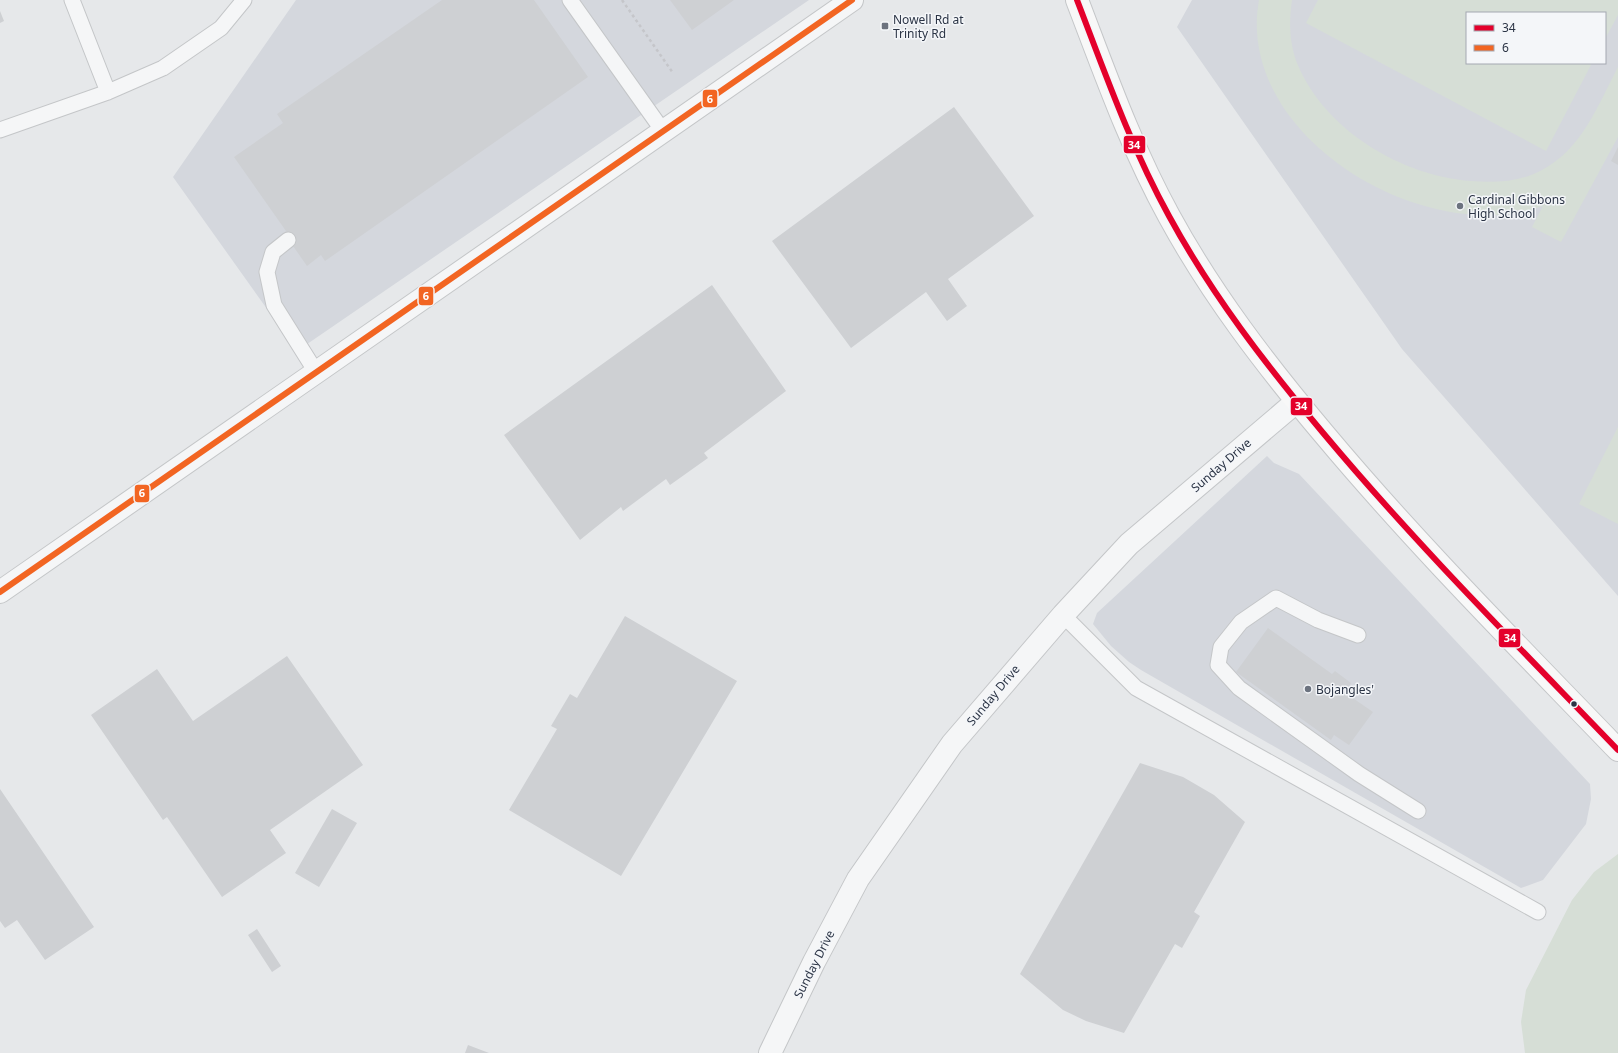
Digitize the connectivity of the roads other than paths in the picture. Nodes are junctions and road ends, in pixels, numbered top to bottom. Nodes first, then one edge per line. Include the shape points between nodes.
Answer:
1 (72, 0) edge
2 (244, 0) edge
3 (570, 0) edge
4 (852, 0) edge
5 (1077, 0) edge
6 (108, 92) junction
7 (0, 130) edge
8 (663, 131) junction
9 (288, 240) dead end
10 (316, 372) junction
11 (1296, 402) junction
12 (0, 592) edge
13 (1063, 615) junction
14 (1358, 635) dead end
15 (1618, 750) edge
16 (1418, 811) dead end
17 (1538, 912) dead end
18 (770, 1053) edge

1 - 6 lane
2 - 6 lane via 221,28 163,68
3 - 8 lane
4 - 8 street
5 - 11 main road via 1131,137 1169,217 1223,305
6 - 7 lane
8 - 10 street
9 - 10 lane via 273,252 267,272 274,305
10 - 12 street
11 - 13 street, Sunday Drive via 1129,544
11 - 15 main road via 1408,531
13 - 17 lane via 1136,688
13 - 18 street, Sunday Drive via 952,744 858,879
14 - 16 lane via 1318,620 1276,598 1241,622 1221,647 1218,664 1239,688 1359,774

